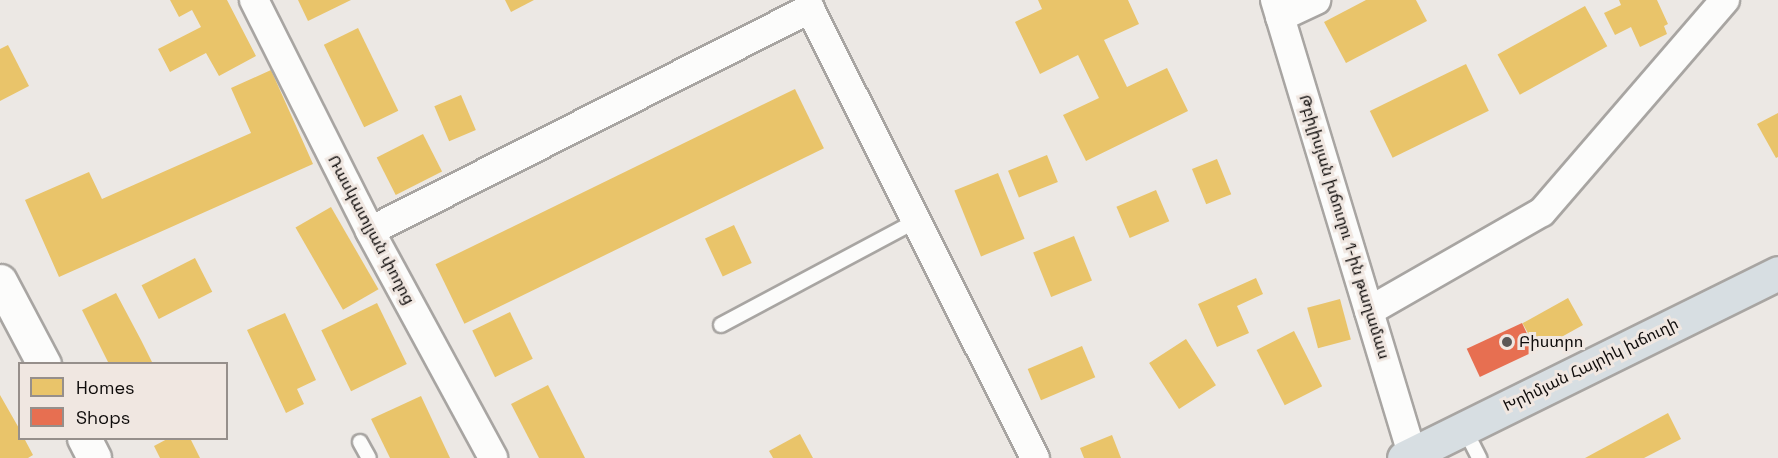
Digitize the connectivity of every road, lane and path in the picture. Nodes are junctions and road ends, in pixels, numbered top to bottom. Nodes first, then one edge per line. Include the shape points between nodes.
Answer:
1 (254, 0) edge
2 (1316, 0) edge
3 (1725, 0) edge
4 (1278, 8) edge
5 (916, 221) junction
6 (370, 231) junction
7 (1778, 273) edge
8 (0, 281) edge
9 (1370, 311) junction
10 (721, 325) dead end
11 (43, 362) edge
12 (1464, 428) junction
13 (85, 440) edge
14 (360, 442) dead end
15 (1408, 456) edge
16 (94, 458) edge
17 (369, 458) edge
18 (493, 458) edge
19 (1035, 458) edge
20 (1479, 458) edge

1 - 6 street, Ռասկատլյան փողոց
2 - 4 street
3 - 9 street via 1542,212
4 - 9 street, Թբիլիսյան խճուղու 1-ին թաղամաս
5 - 6 street via 810,9
5 - 10 lane
5 - 19 street
6 - 18 street, Ռասկատլյան փողոց
7 - 12 highway, Խրիմյան Հայրիկ խճուղի
8 - 11 main road
9 - 15 street, Թբիլիսյան խճուղու 1-ին թաղամաս
12 - 15 highway, Խրիմյան Հայրիկ խճուղի
12 - 20 lane
13 - 16 main road
14 - 17 lane

